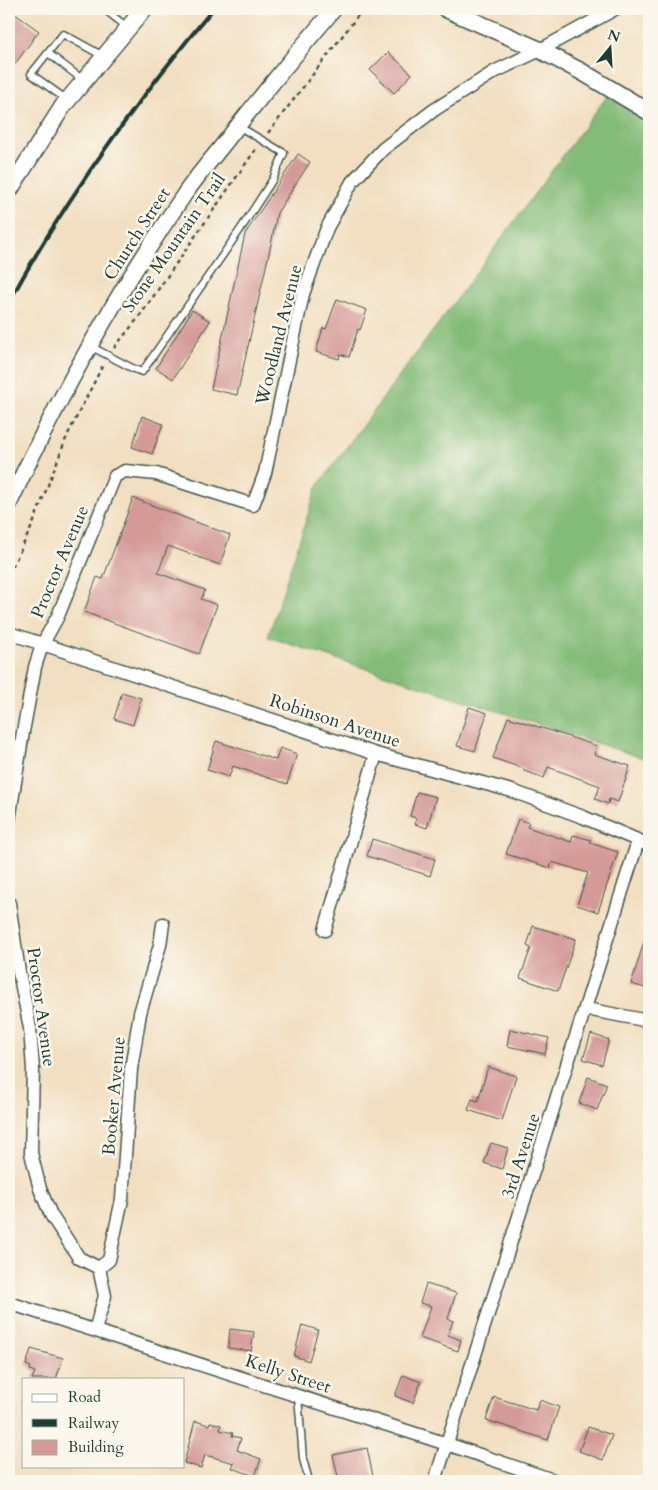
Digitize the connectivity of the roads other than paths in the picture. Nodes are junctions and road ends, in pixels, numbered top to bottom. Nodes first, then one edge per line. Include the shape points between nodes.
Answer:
1 (104, 9) edge
2 (144, 9) edge
3 (334, 9) edge
4 (446, 9) edge
5 (615, 9) edge
6 (128, 28) junction
7 (540, 50) junction
8 (48, 53) junction
9 (104, 56) junction
10 (84, 80) junction
11 (68, 101) junction
12 (649, 112) edge
13 (238, 126) junction
14 (9, 190) edge
15 (90, 346) junction
16 (125, 471) joint
17 (9, 504) edge
18 (9, 633) edge
19 (42, 645) junction
20 (376, 754) junction
21 (9, 820) edge
22 (644, 843) edge
23 (9, 902) edge
24 (163, 924) dead end
25 (325, 930) dead end
26 (586, 1009) junction
27 (649, 1021) edge
28 (99, 1268) junction
29 (9, 1303) edge
30 (95, 1330) junction
31 (298, 1396) junction
32 (447, 1444) junction
33 (309, 1481) edge
34 (435, 1481) edge
35 (556, 1481) edge

1 - 6 lane
2 - 6 main road
3 - 13 street, Church Street
4 - 7 main road
5 - 7 street, Woodland Avenue
6 - 9 main road
7 - 12 main road via 584,72
7 - 16 street, Woodland Avenue via 494,72 434,110 383,149 352,182 326,228 303,294 265,473 253,505 156,474
8 - 9 lane via 63,34
8 - 10 lane
8 - 11 lane via 31,74
9 - 10 main road
10 - 11 main road
11 - 14 main road
13 - 15 street, Church Street via 161,229
13 - 15 lane via 284,153 273,179 237,235 142,372
15 - 17 street, Church Street via 36,445
16 - 19 street, Proctor Avenue via 115,476 58,616
18 - 19 street, Robinson Avenue
19 - 20 street, Robinson Avenue
19 - 21 street, Proctor Avenue via 22,732
20 - 22 street, Robinson Avenue via 512,791
20 - 25 street
22 - 26 street, 3rd Avenue
23 - 28 street, Proctor Avenue via 30,1028 33,1162 51,1215 79,1258
24 - 28 street, Booker Avenue via 140,1013 131,1069 122,1199 109,1260
26 - 27 street
26 - 32 street, 3rd Avenue
28 - 30 street via 105,1296
29 - 30 street, Kelly Street
30 - 31 street, Kelly Street
31 - 32 street, Kelly Street
31 - 33 lane via 302,1449
32 - 34 street, 3rd Avenue
32 - 35 street, Kelly Street

